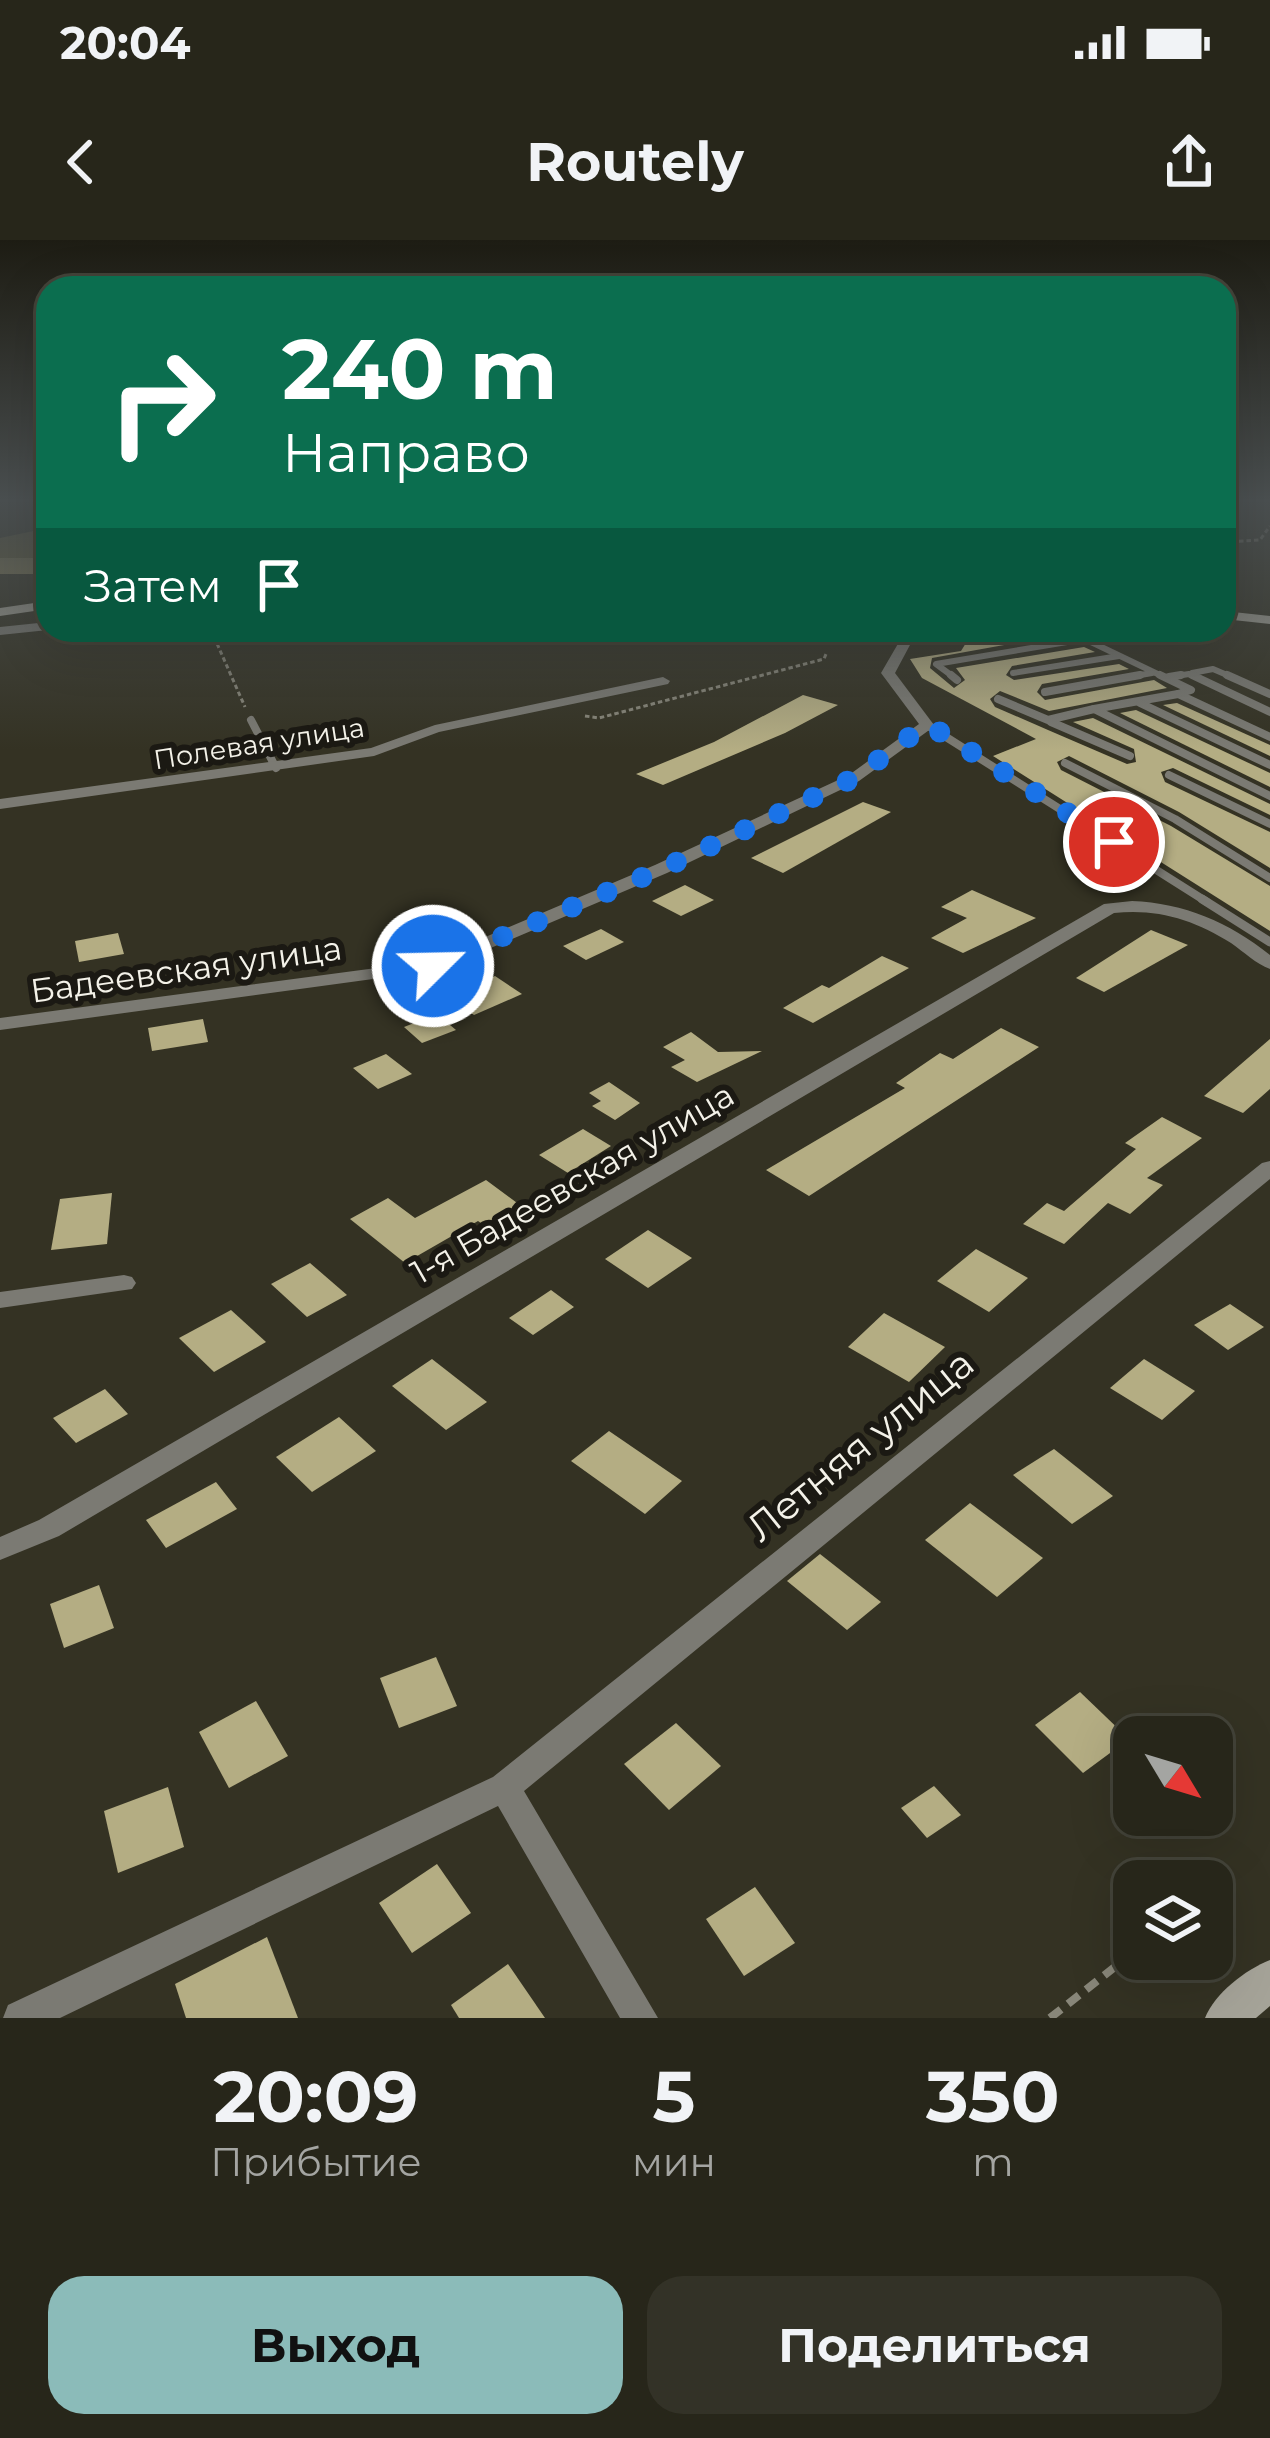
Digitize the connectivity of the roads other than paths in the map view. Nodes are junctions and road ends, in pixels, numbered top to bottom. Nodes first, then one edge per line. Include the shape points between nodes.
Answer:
1 (36, 607) edge
2 (0, 612) edge
3 (1236, 617) edge
4 (1270, 620) edge
5 (36, 627) edge
6 (0, 631) edge
7 (905, 642) edge
8 (1065, 642) edge
9 (1096, 642) edge
10 (1122, 655) junction
11 (1155, 672) junction
12 (1013, 673) dead end
13 (1189, 674) junction
14 (1166, 678) junction
15 (662, 680) dead end
16 (957, 680) dead end
17 (1045, 692) dead end
18 (1178, 694) junction
19 (1270, 694) edge
20 (998, 699) dead end
21 (1137, 701) junction
22 (1094, 709) junction
23 (1270, 712) edge
24 (250, 720) road end
25 (1048, 720) junction
26 (927, 724) junction
27 (1270, 737) edge
28 (1130, 756) dead end
29 (1065, 763) dead end
30 (1270, 765) edge
31 (276, 768) junction
32 (1168, 775) dead end
33 (1270, 796) edge
34 (0, 804) edge
35 (1270, 824) edge
36 (1270, 878) edge
37 (1270, 942) edge
38 (1270, 964) edge
39 (0, 1024) edge
40 (1270, 1168) edge
41 (124, 1283) dead end
42 (0, 1300) edge
43 (0, 1549) edge
44 (503, 1787) junction
45 (1270, 1980) edge
46 (21, 2018) edge
47 (640, 2018) edge
48 (1225, 2018) edge

1 - 2 main road
3 - 4 main road
5 - 6 street
7 - 26 street via 888,674
8 - 16 lane via 936,664
9 - 10 lane
10 - 11 lane
10 - 12 lane
11 - 14 lane
11 - 17 lane
13 - 14 lane
13 - 19 lane via 1213,669
13 - 23 lane
14 - 18 lane via 1191,691
15 - 31 street, Полевая улица via 435,729 374,752
18 - 21 lane
18 - 27 lane
20 - 25 lane
21 - 22 lane
21 - 30 lane
22 - 25 lane
22 - 33 lane
24 - 31 lane
25 - 28 lane
26 - 37 lane
26 - 39 street, Бадеевская улица via 854,778 433,966
29 - 36 lane
31 - 34 street, Полевая улица
32 - 35 lane
38 - 43 street, 1-я Бадеевская улица via 1184,912 1110,908 50,1528
40 - 44 street, Летняя улица
41 - 42 street
44 - 46 street, Летняя улица
44 - 47 street
45 - 48 main road

